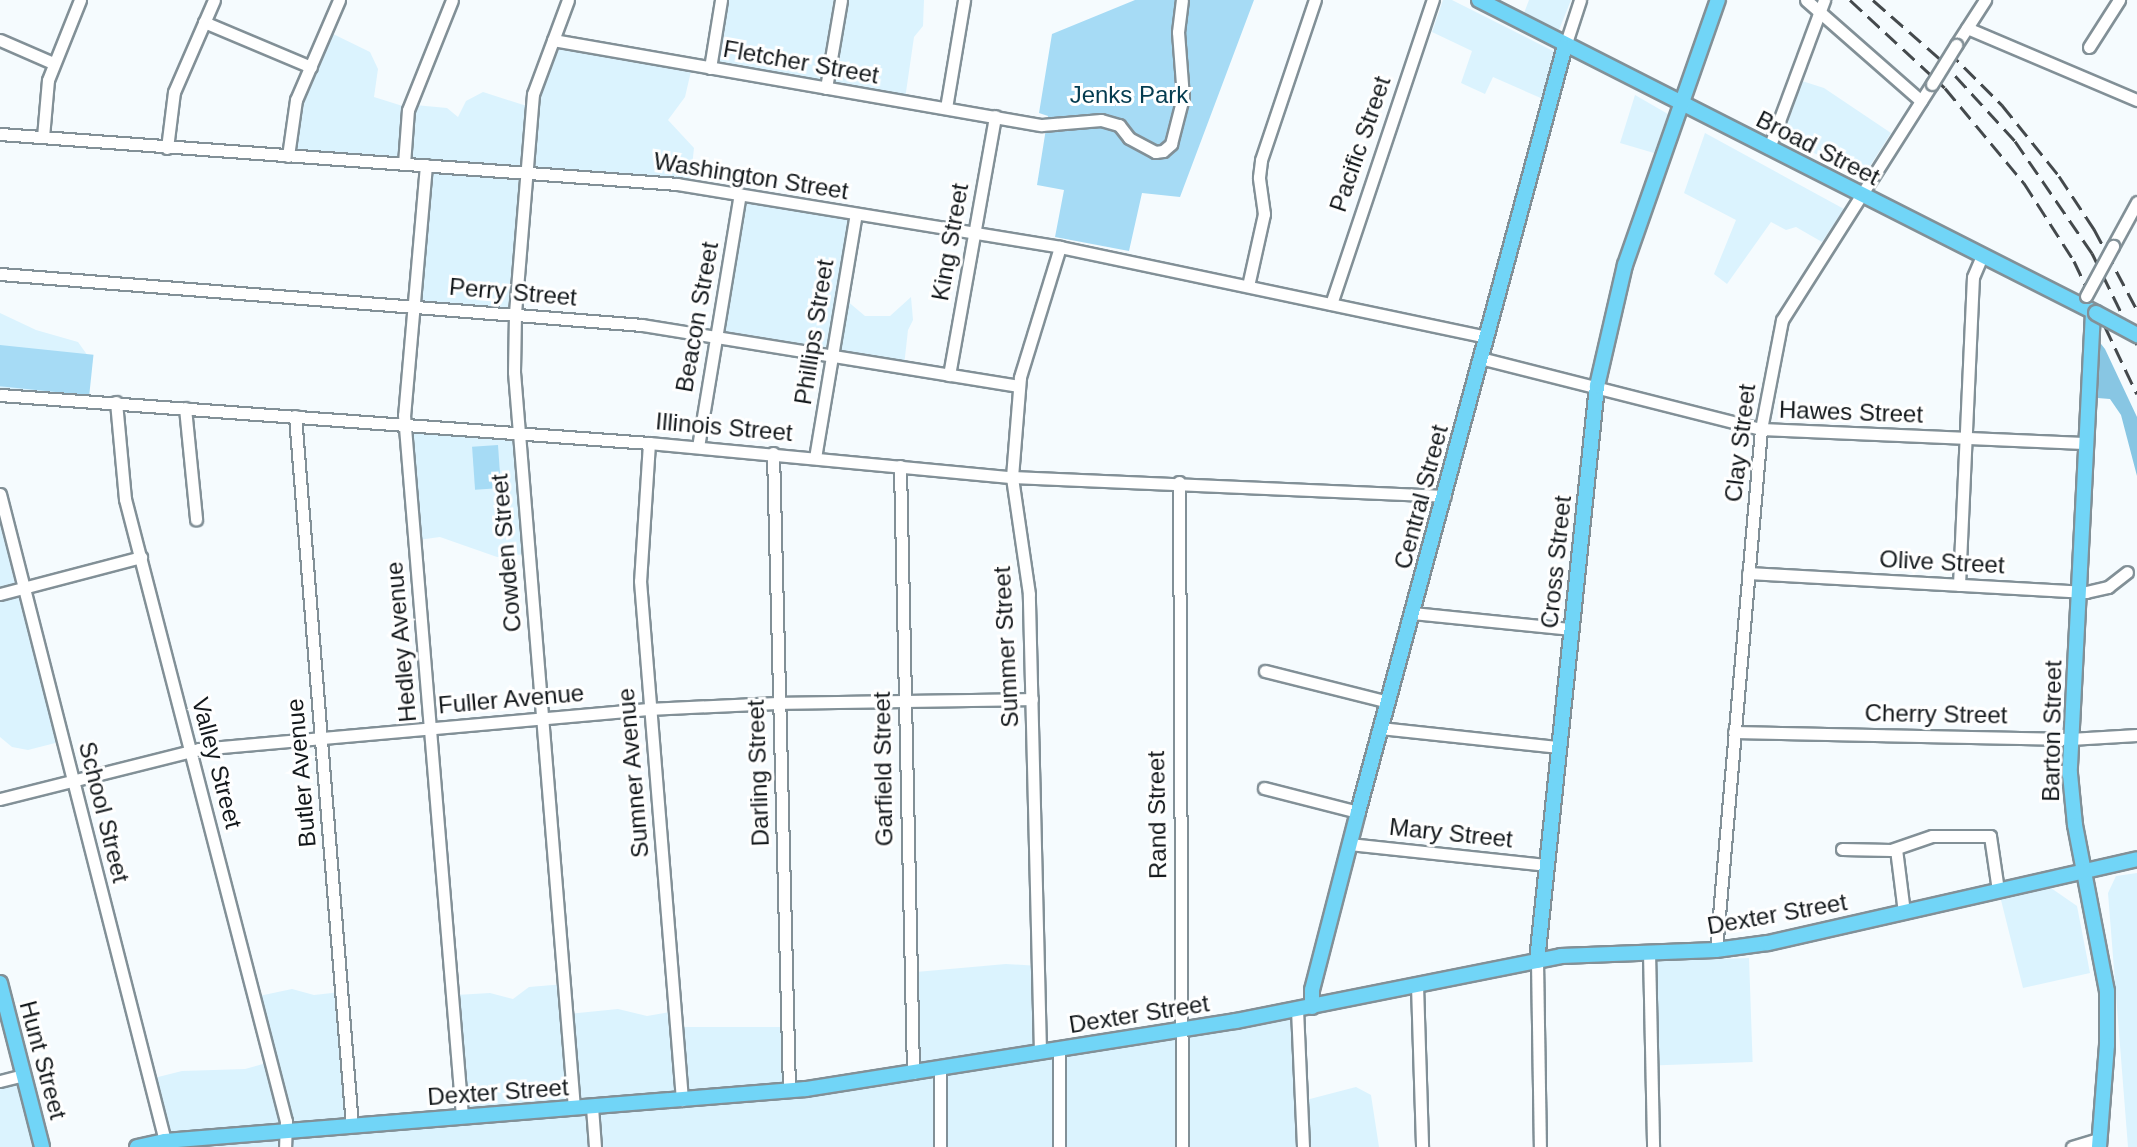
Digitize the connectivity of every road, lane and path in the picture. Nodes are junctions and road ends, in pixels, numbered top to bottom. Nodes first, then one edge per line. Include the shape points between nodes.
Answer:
1 (80, 0) edge
2 (214, 0) edge
3 (339, 0) edge
4 (452, 0) edge
5 (568, 0) edge
6 (721, 0) edge
7 (841, 0) edge
8 (964, 0) edge
9 (1182, 0) edge
10 (1315, 0) edge
11 (1433, 0) edge
12 (1479, 0) edge
13 (1580, 0) edge
14 (1718, 0) edge
15 (1806, 0) edge
16 (1824, 0) edge
17 (1985, 0) edge
18 (2119, 0) edge
19 (1819, 13) junction
20 (204, 22) junction
21 (1967, 28) junction
22 (0, 40) edge
23 (553, 40) junction
24 (1565, 46) junction
25 (2089, 47) dead end
26 (53, 63) junction
27 (311, 67) junction
28 (710, 68) junction
29 (826, 88) junction
30 (2137, 100) edge
31 (1921, 101) junction
32 (1682, 104) junction
33 (946, 108) junction
34 (995, 116) junction
35 (0, 134) edge
36 (43, 137) junction
37 (167, 148) junction
38 (1769, 148) junction
39 (288, 156) junction
40 (404, 164) junction
41 (426, 165) junction
42 (526, 173) junction
43 (740, 194) junction
44 (1862, 195) junction
45 (2137, 202) edge
46 (856, 214) junction
47 (972, 234) junction
48 (1060, 247) junction
49 (1982, 256) junction
50 (0, 274) edge
51 (1248, 286) junction
52 (1331, 304) junction
53 (413, 305) junction
54 (2089, 307) junction
55 (515, 314) junction
56 (2137, 335) edge
57 (716, 336) junction
58 (1486, 337) junction
59 (833, 355) junction
60 (1480, 358) junction
61 (949, 375) junction
62 (1018, 386) junction
63 (1597, 386) junction
64 (0, 395) edge
65 (116, 402) junction
66 (185, 408) junction
67 (295, 416) junction
68 (405, 424) junction
69 (1761, 429) junction
70 (518, 432) junction
71 (1966, 439) junction
72 (649, 443) junction
73 (2084, 443) junction
74 (698, 447) junction
75 (773, 453) junction
76 (815, 458) junction
77 (900, 466) junction
78 (1012, 477) junction
79 (1179, 482) junction
80 (0, 494) edge
81 (1445, 496) junction
82 (196, 519) dead end
83 (141, 557) junction
84 (2127, 572) dead end
85 (1748, 573) junction
86 (1959, 585) junction
87 (24, 587) junction
88 (2078, 592) junction
89 (0, 594) edge
90 (1413, 613) junction
91 (1571, 629) junction
92 (1265, 671) dead end
93 (1032, 699) junction
94 (905, 700) junction
95 (1388, 702) junction
96 (777, 703) junction
97 (648, 709) junction
98 (540, 719) junction
99 (431, 728) junction
100 (1380, 728) junction
101 (1734, 732) junction
102 (2137, 735) edge
103 (321, 737) junction
104 (2070, 739) junction
105 (1559, 747) junction
106 (190, 750) junction
107 (73, 779) junction
108 (1264, 788) dead end
109 (0, 799) edge
110 (1358, 812) junction
111 (1350, 844) junction
112 (1842, 849) dead end
113 (1896, 849) junction
114 (2137, 859) edge
115 (1547, 865) junction
116 (2084, 871) junction
117 (1998, 890) junction
118 (1904, 912) junction
119 (1716, 950) junction
120 (1649, 951) junction
121 (1537, 961) junction
122 (0, 983) edge
123 (1417, 985) junction
124 (1305, 1008) junction
125 (1182, 1030) junction
126 (1059, 1049) junction
127 (1040, 1052) junction
128 (940, 1068) junction
129 (913, 1073) junction
130 (24, 1075) junction
131 (0, 1081) edge
132 (789, 1091) junction
133 (682, 1100) junction
134 (592, 1107) junction
135 (574, 1108) junction
136 (462, 1116) junction
137 (352, 1126) junction
138 (286, 1140) edge
139 (165, 1141) junction
140 (2099, 1143) edge
141 (42, 1147) edge
142 (137, 1147) edge
143 (595, 1147) edge
144 (940, 1147) edge
145 (1059, 1147) edge
146 (1182, 1147) edge
147 (1303, 1147) edge
148 (1422, 1147) edge
149 (1540, 1147) edge
150 (1653, 1147) edge
151 (2072, 1147) edge

1 - 26 street
2 - 20 street
3 - 27 street
4 - 40 street via 408,110
5 - 23 street, Cowden Street
6 - 28 street
7 - 29 street
8 - 33 street
9 - 34 street, Fletcher Street via 1178,32 1183,97 1168,148 1147,150 1119,125 1101,120 1042,125
10 - 51 street via 1261,160 1264,219
11 - 52 street, Pacific Street
12 - 24 main road, Broad Street
13 - 24 street, Central Street
14 - 32 main road, Cross Street
15 - 19 street
16 - 19 street
17 - 21 street, Clay Street
18 - 25 street
19 - 31 street
19 - 38 street
20 - 27 street
20 - 37 street via 172,101
21 - 30 street via 2076,68
21 - 31 street, Clay Street, bridge
22 - 26 street
23 - 28 street, Fletcher Street
23 - 42 street, Cowden Street via 533,94
24 - 32 main road, Broad Street
24 - 58 main road, Central Street
26 - 36 street
27 - 39 street via 293,108
28 - 29 street, Fletcher Street
29 - 33 street, Fletcher Street
31 - 44 street, Clay Street
32 - 38 main road, Broad Street
32 - 63 main road, Cross Street via 1625,265
33 - 34 street, Fletcher Street
34 - 47 street, King Street
35 - 36 street, Washington Street
36 - 37 street, Washington Street
37 - 39 street, Washington Street
38 - 44 main road, Broad Street
39 - 40 street, Washington Street
40 - 41 street, Washington Street
41 - 42 street, Washington Street
41 - 53 street, Hedley Avenue
42 - 43 street, Washington Street
42 - 55 street, Cowden Street
43 - 46 street, Washington Street
43 - 57 street, Beacon Street
44 - 49 main road, Broad Street
44 - 69 street, Clay Street via 1784,313
45 - 54 street, Barton Street, bridge
46 - 47 street, Washington Street
46 - 59 street, Phillips Street
47 - 48 street, Washington Street
47 - 61 street, King Street
48 - 51 street, Washington Street
48 - 62 street, Summer Street
49 - 54 main road, Broad Street
49 - 71 street via 1973,277
50 - 53 street, Perry Street
51 - 52 street, Washington Street
52 - 58 street, Washington Street
53 - 55 street, Perry Street
53 - 68 street, Hedley Avenue
54 - 56 main road, Broad Street, bridge
54 - 73 main road, Barton Street
55 - 57 street, Perry Street
55 - 70 street, Cowden Street
57 - 59 street, Perry Street
57 - 74 street, Beacon Street
58 - 60 main road, Central Street
59 - 61 street, Perry Street
59 - 76 street, Phillips Street
60 - 63 street, Hawes Street
60 - 81 main road, Central Street
61 - 62 street, Perry Street
62 - 78 street, Summer Street
63 - 69 street, Hawes Street
63 - 91 main road, Cross Street
64 - 65 street, Illinois Street
65 - 66 street, Illinois Street
65 - 83 street, Valley Street via 125,499
66 - 67 street, Illinois Street
66 - 82 street
67 - 68 street, Illinois Street
67 - 103 street, Butler Avenue
68 - 70 street, Illinois Street
68 - 99 street, Hedley Avenue
69 - 71 street, Hawes Street
69 - 85 street, Clay Street
70 - 72 street, Illinois Street
70 - 98 street, Cowden Street
71 - 73 street, Hawes Street
71 - 86 street
72 - 74 street, Illinois Street
72 - 97 street, Sumner Avenue via 639,562
73 - 88 main road, Barton Street
74 - 75 street, Illinois Street
75 - 76 street, Illinois Street
75 - 96 street, Darling Street
76 - 77 street, Illinois Street
77 - 78 street, Illinois Street
77 - 94 street, Garfield Street
78 - 79 street, Illinois Street
78 - 93 street, Summer Street via 1027,576
79 - 81 street, Illinois Street
79 - 125 street, Rand Street
80 - 87 street, School Street
81 - 90 main road, Central Street
83 - 87 street
83 - 106 street, Valley Street
84 - 88 street, Olive Street via 2108,587
85 - 86 street, Olive Street
85 - 101 street, Clay Street
86 - 88 street, Olive Street
87 - 89 street
87 - 107 street, School Street
88 - 104 main road, Barton Street
90 - 91 street
90 - 95 main road, Central Street
91 - 105 main road, Cross Street
92 - 95 street
93 - 94 street, Fuller Avenue
93 - 127 street, Summer Street
94 - 96 street, Fuller Avenue
94 - 129 street, Garfield Street
95 - 100 main road, Central Street
96 - 97 street, Fuller Avenue
96 - 132 street, Darling Street
97 - 98 street, Fuller Avenue
97 - 133 street, Sumner Avenue
98 - 99 street, Fuller Avenue
98 - 135 street, Cowden Street
99 - 103 street, Fuller Avenue
99 - 136 street, Hedley Avenue
100 - 105 street
100 - 110 main road, Central Street
101 - 104 street, Cherry Street
101 - 119 street, Clay Street
102 - 104 street, Cherry Street
103 - 106 street, Fuller Avenue
103 - 137 street, Butler Avenue
104 - 116 main road, Barton Street via 2071,799
105 - 115 main road, Cross Street
106 - 107 street, Fuller Avenue
106 - 138 street, Valley Street
107 - 109 street, Fuller Avenue
107 - 139 street, School Street
108 - 110 street
110 - 111 main road, Central Street
111 - 115 street, Mary Street
111 - 124 main road, Central Street
112 - 113 street
113 - 117 street via 1932,836 1990,836
113 - 118 street
114 - 116 main road, Dexter Street
115 - 121 main road, Cross Street
116 - 117 main road, Dexter Street
116 - 140 main road, Barton Street via 2107,991
117 - 118 main road, Dexter Street
118 - 119 main road, Dexter Street
119 - 120 main road, Dexter Street
120 - 121 main road, Dexter Street via 1580,953
120 - 150 street
121 - 123 main road, Dexter Street
121 - 149 street, Cross Street
122 - 130 main road, Hunt Street
123 - 124 main road, Dexter Street
123 - 148 street
124 - 125 main road, Dexter Street
124 - 147 street, Central Street
125 - 126 main road, Dexter Street
125 - 146 street, Rand Street
126 - 127 main road, Dexter Street
126 - 145 street
127 - 128 main road, Dexter Street
128 - 129 main road, Dexter Street
128 - 144 street
129 - 132 main road, Dexter Street
130 - 131 street
130 - 141 main road, Hunt Street
132 - 133 main road, Dexter Street
133 - 134 main road, Dexter Street
134 - 135 main road, Dexter Street
134 - 143 street
135 - 136 main road, Dexter Street
136 - 137 main road, Dexter Street
137 - 138 main road, Dexter Street
138 - 139 main road, Dexter Street
139 - 142 main road, Dexter Street
140 - 151 street

